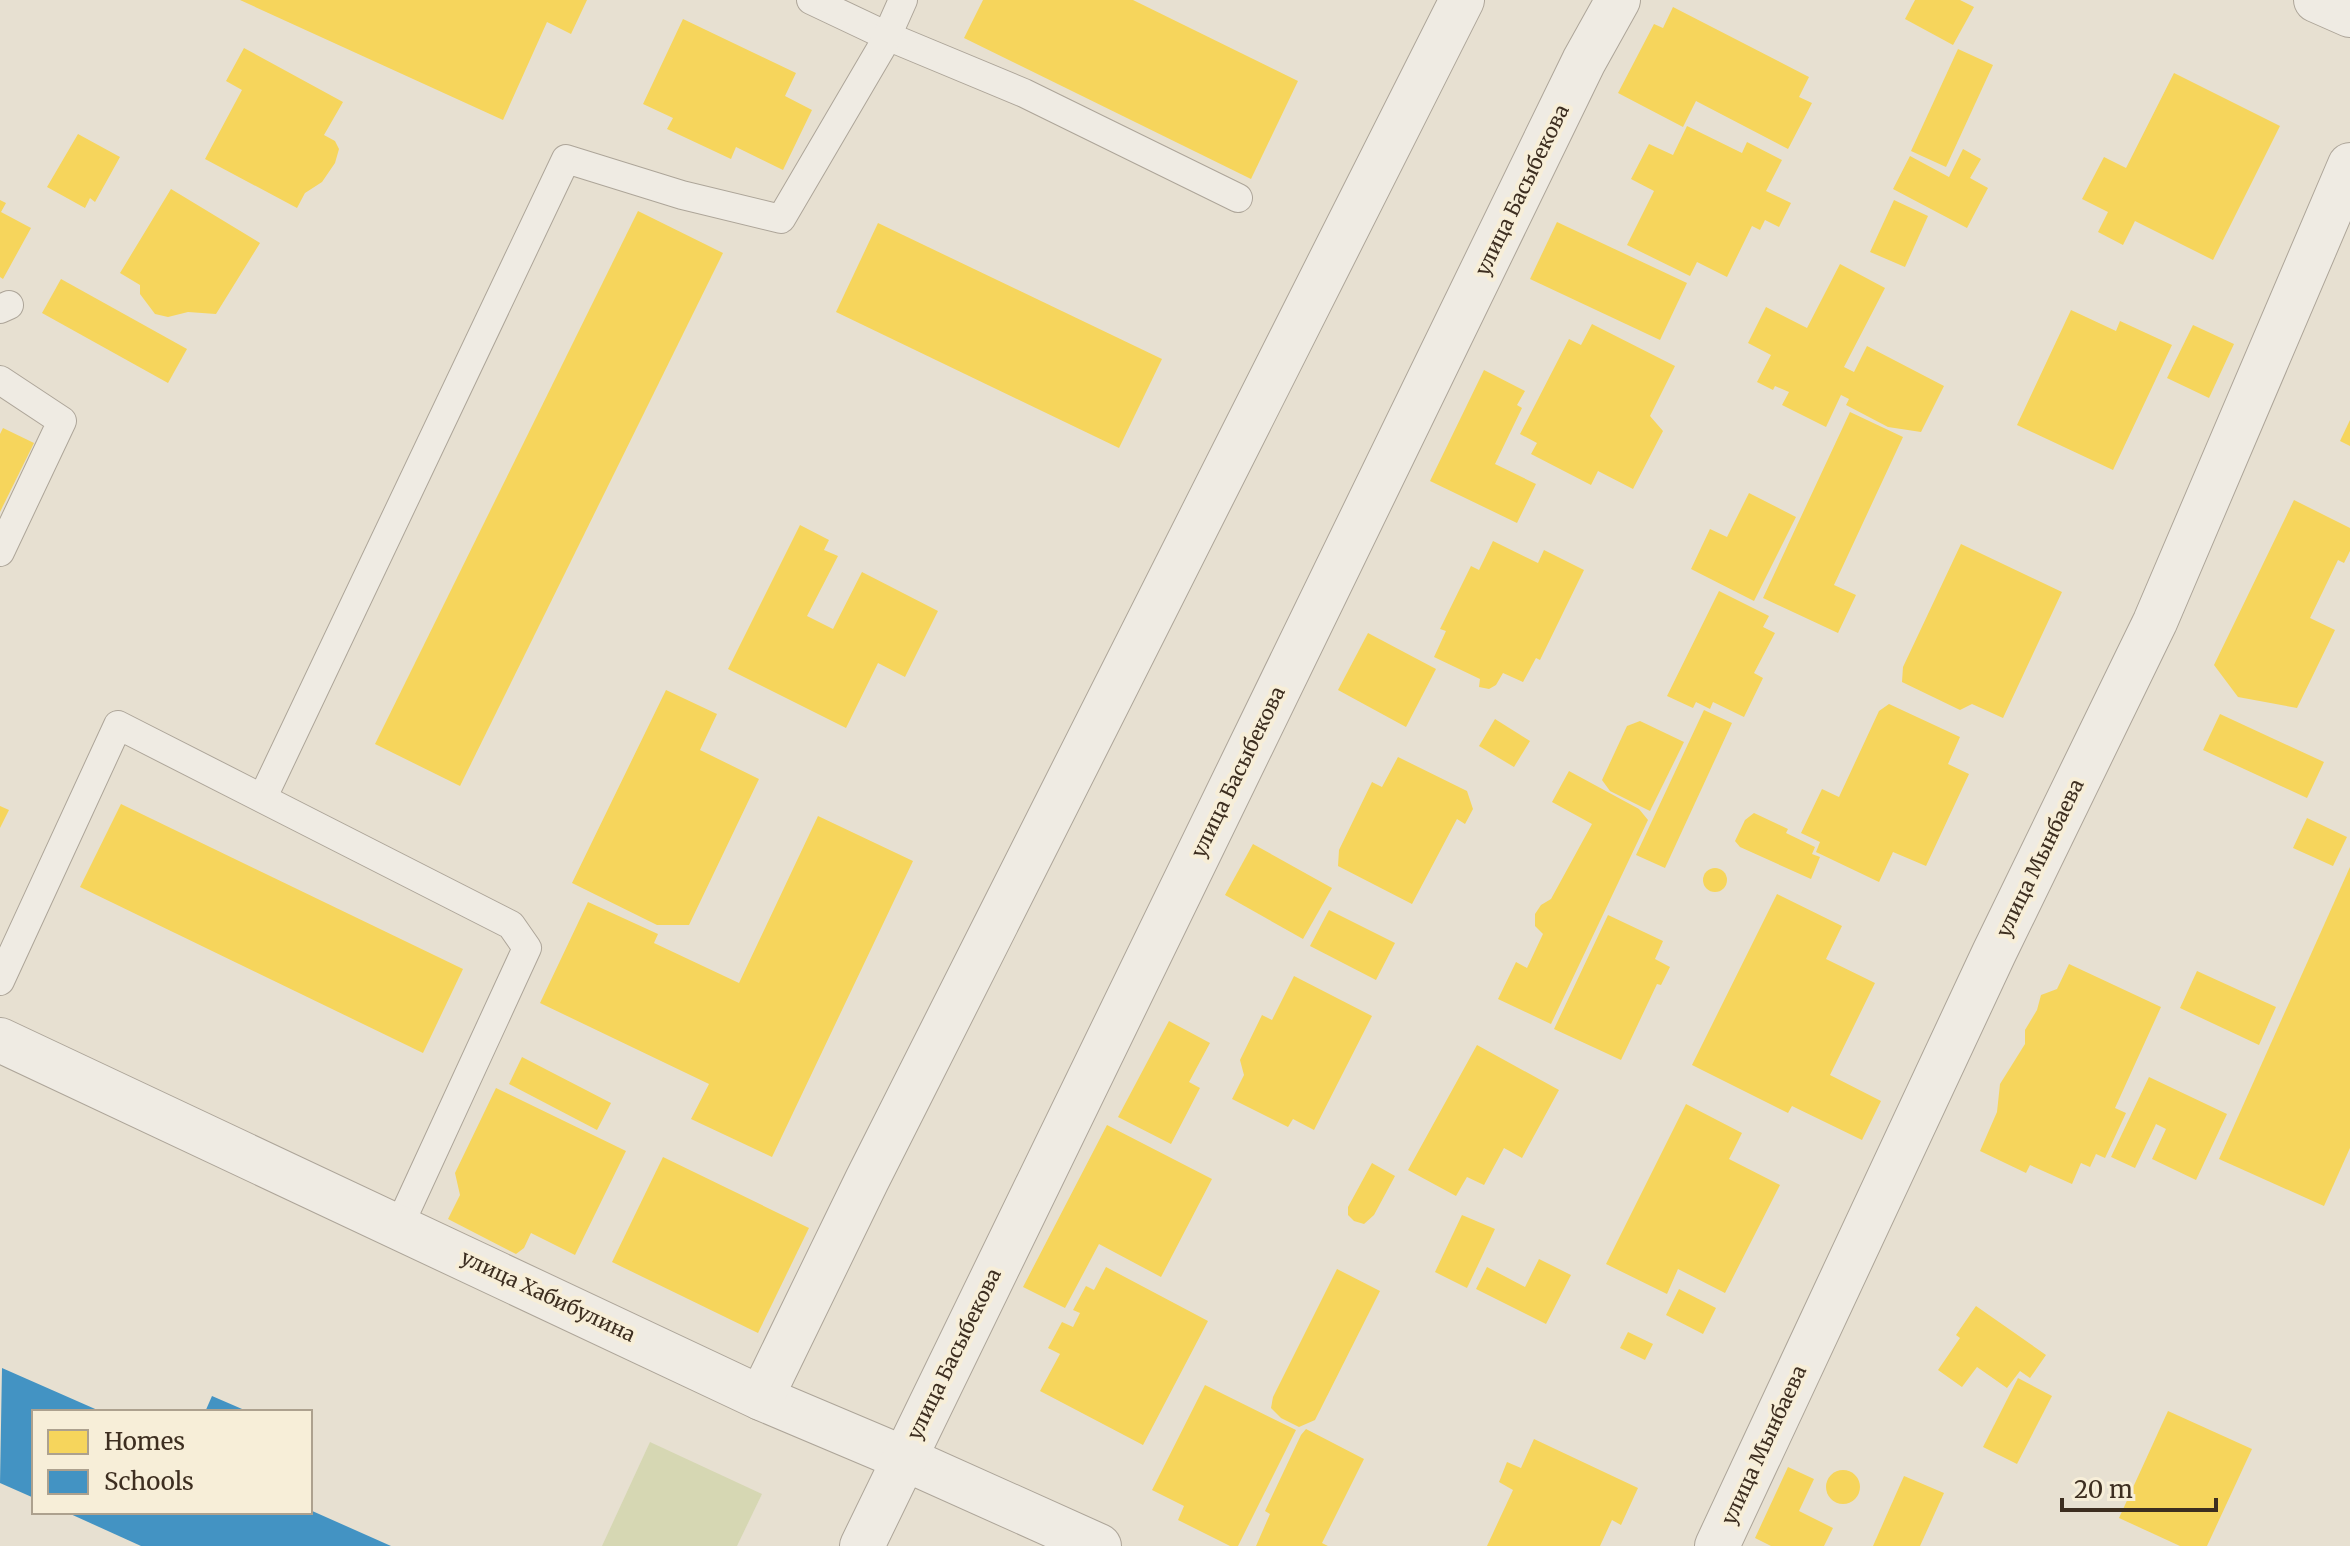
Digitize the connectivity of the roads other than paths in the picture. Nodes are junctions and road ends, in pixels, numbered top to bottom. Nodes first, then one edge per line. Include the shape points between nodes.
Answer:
1 (811, 0) edge
2 (903, 0) edge
3 (1462, 0) edge
4 (1618, 0) edge
5 (2316, 0) edge
6 (2350, 15) edge
7 (887, 36) junction
8 (2350, 165) edge
9 (1238, 198) dead end
10 (0, 380) edge
11 (0, 552) edge
12 (263, 797) junction
13 (0, 981) edge
14 (0, 1040) edge
15 (399, 1226) junction
16 (761, 1398) junction
17 (903, 1458) junction
18 (862, 1546) edge
19 (1099, 1546) edge
20 (1717, 1546) edge

1 - 7 lane
2 - 7 lane
3 - 16 street
4 - 17 street, улица Басыбекова
5 - 6 street
7 - 9 lane via 1024,93
7 - 12 lane via 781,219 566,159
8 - 20 street, улица Мынбаева via 2155,622
10 - 11 lane via 62,421
12 - 13 lane via 118,725
12 - 15 lane via 511,925 527,948
14 - 15 street, улица Хабибулина
15 - 16 street, улица Хабибулина
16 - 17 street, улица Хабибулина
17 - 18 street, улица Басыбекова
17 - 19 street, улица Хабибулина

